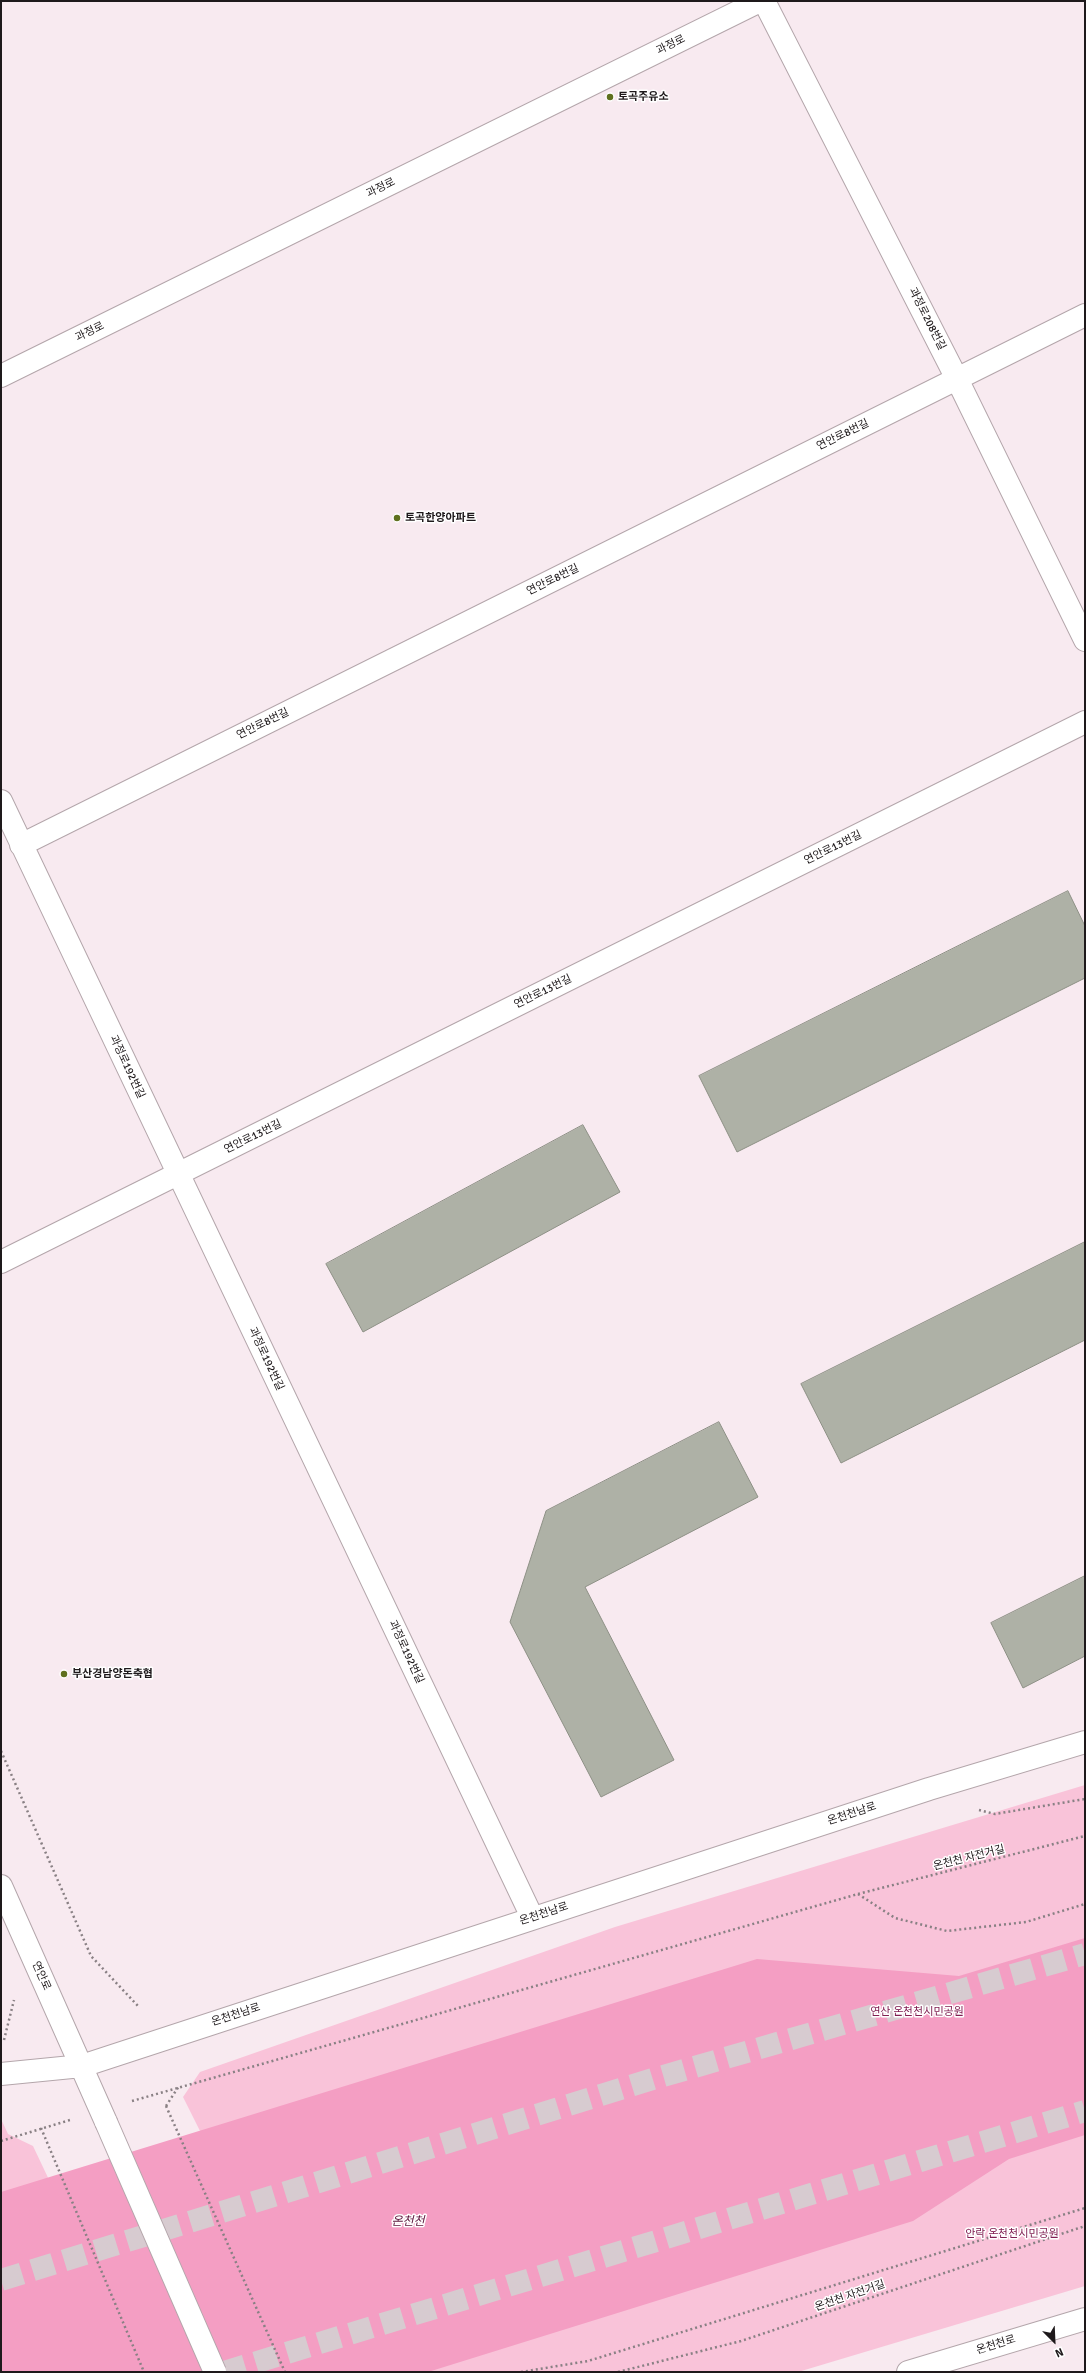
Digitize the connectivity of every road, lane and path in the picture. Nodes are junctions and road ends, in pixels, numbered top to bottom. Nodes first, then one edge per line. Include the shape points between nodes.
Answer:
1 (760, 1) edge
2 (764, 1) edge
3 (1085, 315) edge
4 (1, 376) edge
5 (957, 379) junction
6 (1085, 640) edge
7 (1085, 722) edge
8 (1, 802) edge
9 (21, 844) junction
10 (178, 1174) junction
11 (1, 1262) edge
12 (1085, 1742) edge
13 (1, 1751) edge
14 (1085, 1799) edge
15 (974, 1809) dead end
16 (1085, 1836) edge
17 (1, 1886) edge
18 (858, 1894) junction
19 (1085, 1904) edge
20 (532, 1917) junction
21 (15, 1998) dead end
22 (138, 2006) dead end
23 (4, 2042) dead end
24 (82, 2066) junction
25 (1, 2074) edge
26 (179, 2086) junction
27 (104, 2116) junction
28 (41, 2128) junction
29 (1, 2140) edge
30 (1085, 2208) edge
31 (1085, 2226) edge
32 (1085, 2319) edge
33 (144, 2372) edge
34 (215, 2372) edge
35 (285, 2372) edge
36 (521, 2372) edge
37 (618, 2372) edge
38 (908, 2372) edge

1 - 4 street, 과정로
2 - 5 street, 과정로208번길
3 - 5 street, 연안로8번길
5 - 6 street, 과정로208번길
5 - 9 street, 연안로8번길
7 - 10 street, 연안로13번길
8 - 9 street, 과정로192번길
9 - 10 street, 과정로192번길
10 - 11 street, 연안로13번길
10 - 20 street, 과정로192번길
12 - 20 street, 온천천남로 via 929,1789
13 - 22 path via 91,1956
14 - 15 path via 995,1814
16 - 18 path, 온천천 자전거길
17 - 24 street, 연안로
18 - 19 path via 895,1918 947,1930 1026,1922
18 - 26 path, 온천천 자전거길
20 - 24 street, 온천천남로
21 - 23 path
24 - 25 street, 온천천남로
24 - 27 street, 연안로
26 - 27 path, 온천천 자전거길
26 - 35 path, bridge via 166,2106
27 - 28 path, 온천천 자전거길
27 - 34 street, 연안로, bridge
28 - 29 path, 온천천 자전거길
28 - 33 path, bridge
30 - 36 path via 588,2361
31 - 37 path, 온천천 자전거길 via 741,2341
32 - 38 street, 온천천로

